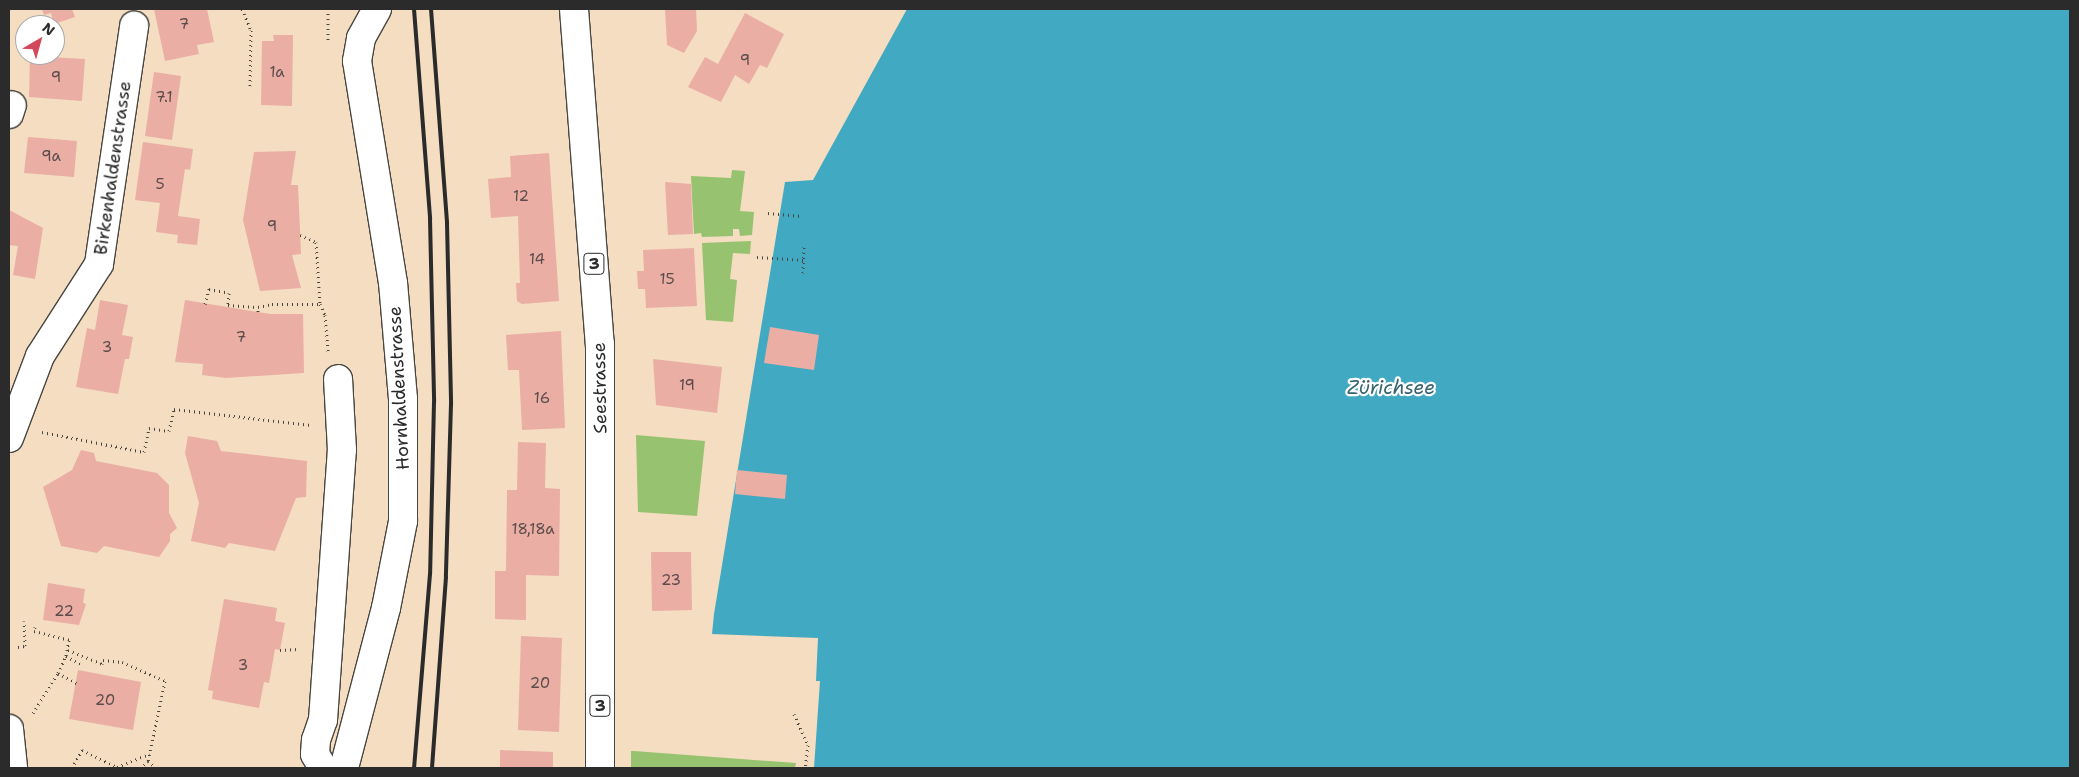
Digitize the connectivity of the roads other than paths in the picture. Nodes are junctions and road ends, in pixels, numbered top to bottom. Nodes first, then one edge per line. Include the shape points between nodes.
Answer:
1 (377, 9) edge
2 (574, 9) edge
3 (134, 26) dead end
4 (338, 379) road end
5 (10, 432) edge
6 (20, 724) edge
7 (13, 768) edge
8 (324, 768) edge
9 (344, 768) edge
10 (600, 768) edge

1 - 9 street, Hornhaldenstrasse via 361,38 357,61 394,293 403,399 403,521 391,590
2 - 10 street, Seestrasse / 3 via 600,344
3 - 5 street, Birkenhaldenstrasse via 99,264 40,356
4 - 8 street via 342,450 323,711 316,740 316,754
6 - 7 street

